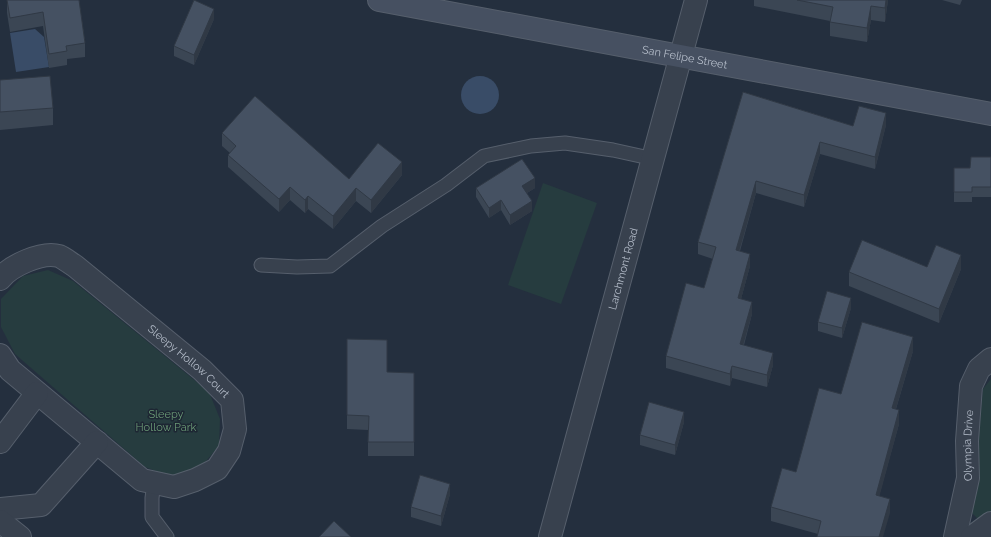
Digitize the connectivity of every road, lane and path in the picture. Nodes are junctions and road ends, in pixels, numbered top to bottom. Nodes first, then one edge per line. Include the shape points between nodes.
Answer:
1 (379, 0) edge
2 (696, 0) edge
3 (682, 55) junction
4 (991, 114) edge
5 (654, 159) junction
6 (261, 265) dead end
7 (0, 279) edge
8 (0, 355) edge
9 (991, 359) edge
10 (37, 393) junction
11 (0, 442) edge
12 (97, 442) junction
13 (154, 482) junction
14 (0, 510) edge
15 (0, 521) edge
16 (991, 523) edge
17 (20, 537) edge
18 (167, 537) edge
19 (550, 537) edge
20 (956, 537) edge
21 (972, 537) edge

1 - 3 main road, San Felipe Street
2 - 3 street, Larchmont Road
3 - 4 main road, San Felipe Street
3 - 5 street, Larchmont Road
5 - 6 lane via 565,143 531,146 484,156 446,185 382,226 330,266
5 - 19 street, Larchmont Road
7 - 13 street, Sleepy Hollow Court via 4,274 34,257 58,256 75,266 202,370 232,400 235,428 228,451 217,469 174,487
8 - 10 street, Sleepy Hollow Court via 10,370
9 - 20 street, Olympia Drive via 979,369 971,386 967,441 968,478
10 - 11 street
10 - 12 street, Sleepy Hollow Court
12 - 13 street, Sleepy Hollow Court via 142,480
12 - 14 street via 41,506
13 - 18 lane via 152,518
15 - 17 street
16 - 21 street

